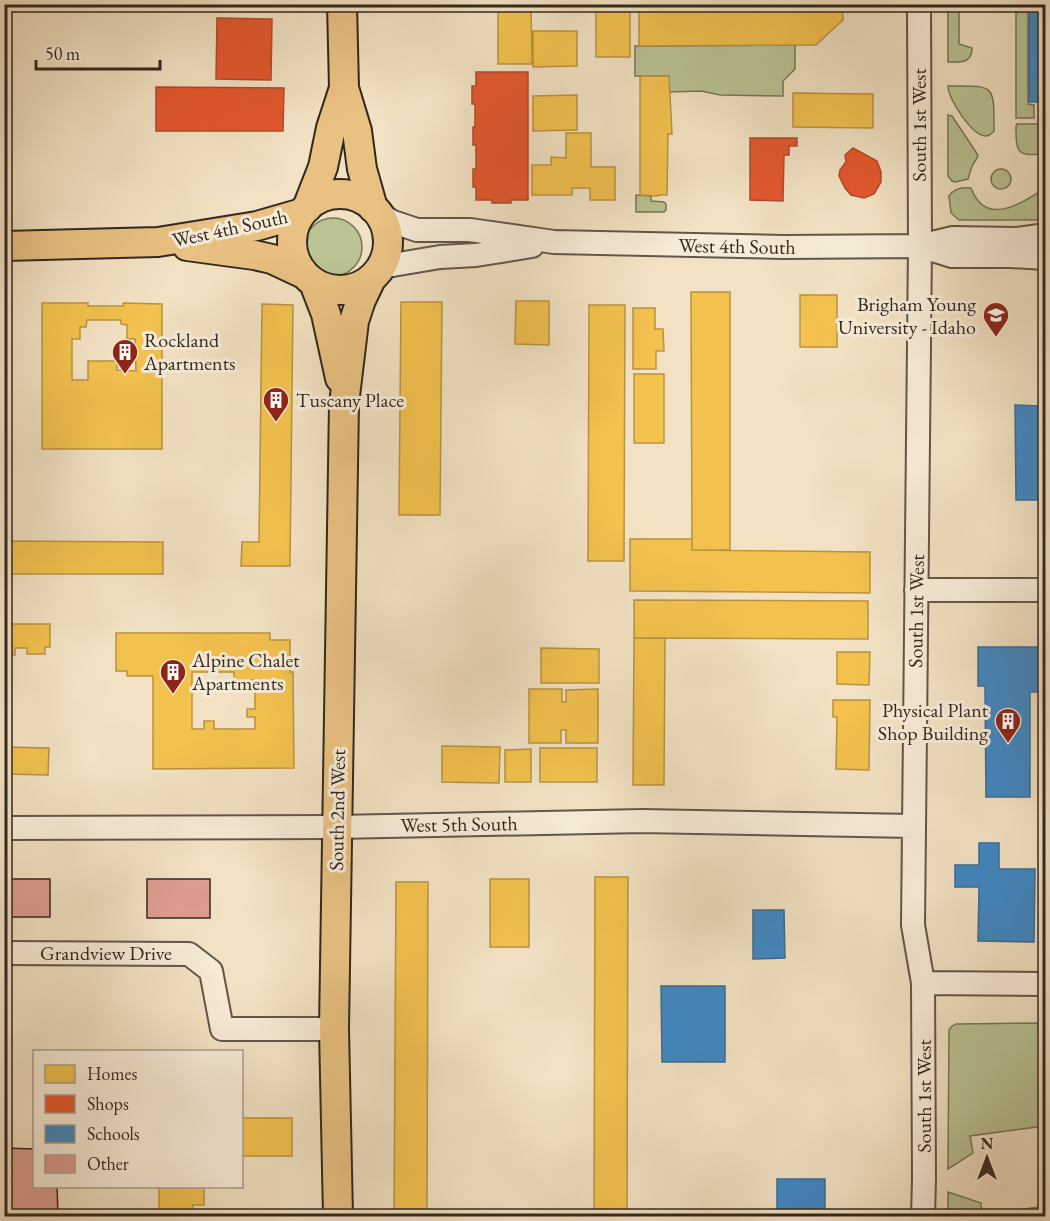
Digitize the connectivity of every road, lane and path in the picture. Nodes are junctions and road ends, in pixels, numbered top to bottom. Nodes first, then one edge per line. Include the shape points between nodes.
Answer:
1 (342, 4) edge
2 (919, 4) edge
3 (344, 88) junction
4 (304, 210) junction
5 (376, 211) junction
6 (1046, 235) edge
7 (158, 242) junction
8 (554, 242) junction
9 (4, 246) edge
10 (920, 246) junction
11 (1046, 258) edge
12 (376, 273) junction
13 (309, 278) junction
14 (344, 404) junction
15 (916, 590) junction
16 (1046, 590) edge
17 (913, 826) junction
18 (337, 827) junction
19 (4, 828) edge
20 (4, 953) edge
21 (923, 982) junction
22 (1046, 984) edge
23 (334, 1029) junction
24 (338, 1216) edge
25 (923, 1216) edge

1 - 3 main road
2 - 10 street, South 1st West
3 - 4 main road via 323,167
3 - 5 main road
4 - 5 main road via 328,196 340,195 364,201
4 - 7 main road, West 4th South via 248,228
4 - 13 main road via 292,237 292,250 296,263
5 - 8 street, West 4th South via 417,230 470,230
5 - 12 main road via 388,240 387,254
6 - 10 street via 1016,239 953,238
7 - 9 main road, West 4th South
7 - 13 main road, West 4th South via 273,259
8 - 10 street, West 4th South
8 - 12 street, West 4th South via 434,258
10 - 11 street via 952,256
10 - 15 street, South 1st West
12 - 13 main road via 358,287 343,290 328,289
12 - 14 main road, South 2nd West via 354,321
13 - 14 main road, South 2nd West via 321,298 329,326
14 - 18 main road, South 2nd West
15 - 16 street
15 - 17 street, South 1st West
17 - 18 street, West 5th South via 642,821
17 - 21 street, South 1st West via 913,925
18 - 19 street, West 5th South
18 - 23 main road, South 2nd West
20 - 23 street, Grandview Drive via 189,954 211,971 222,1029
21 - 22 street
21 - 25 street, South 1st West
23 - 24 main road, South 2nd West

